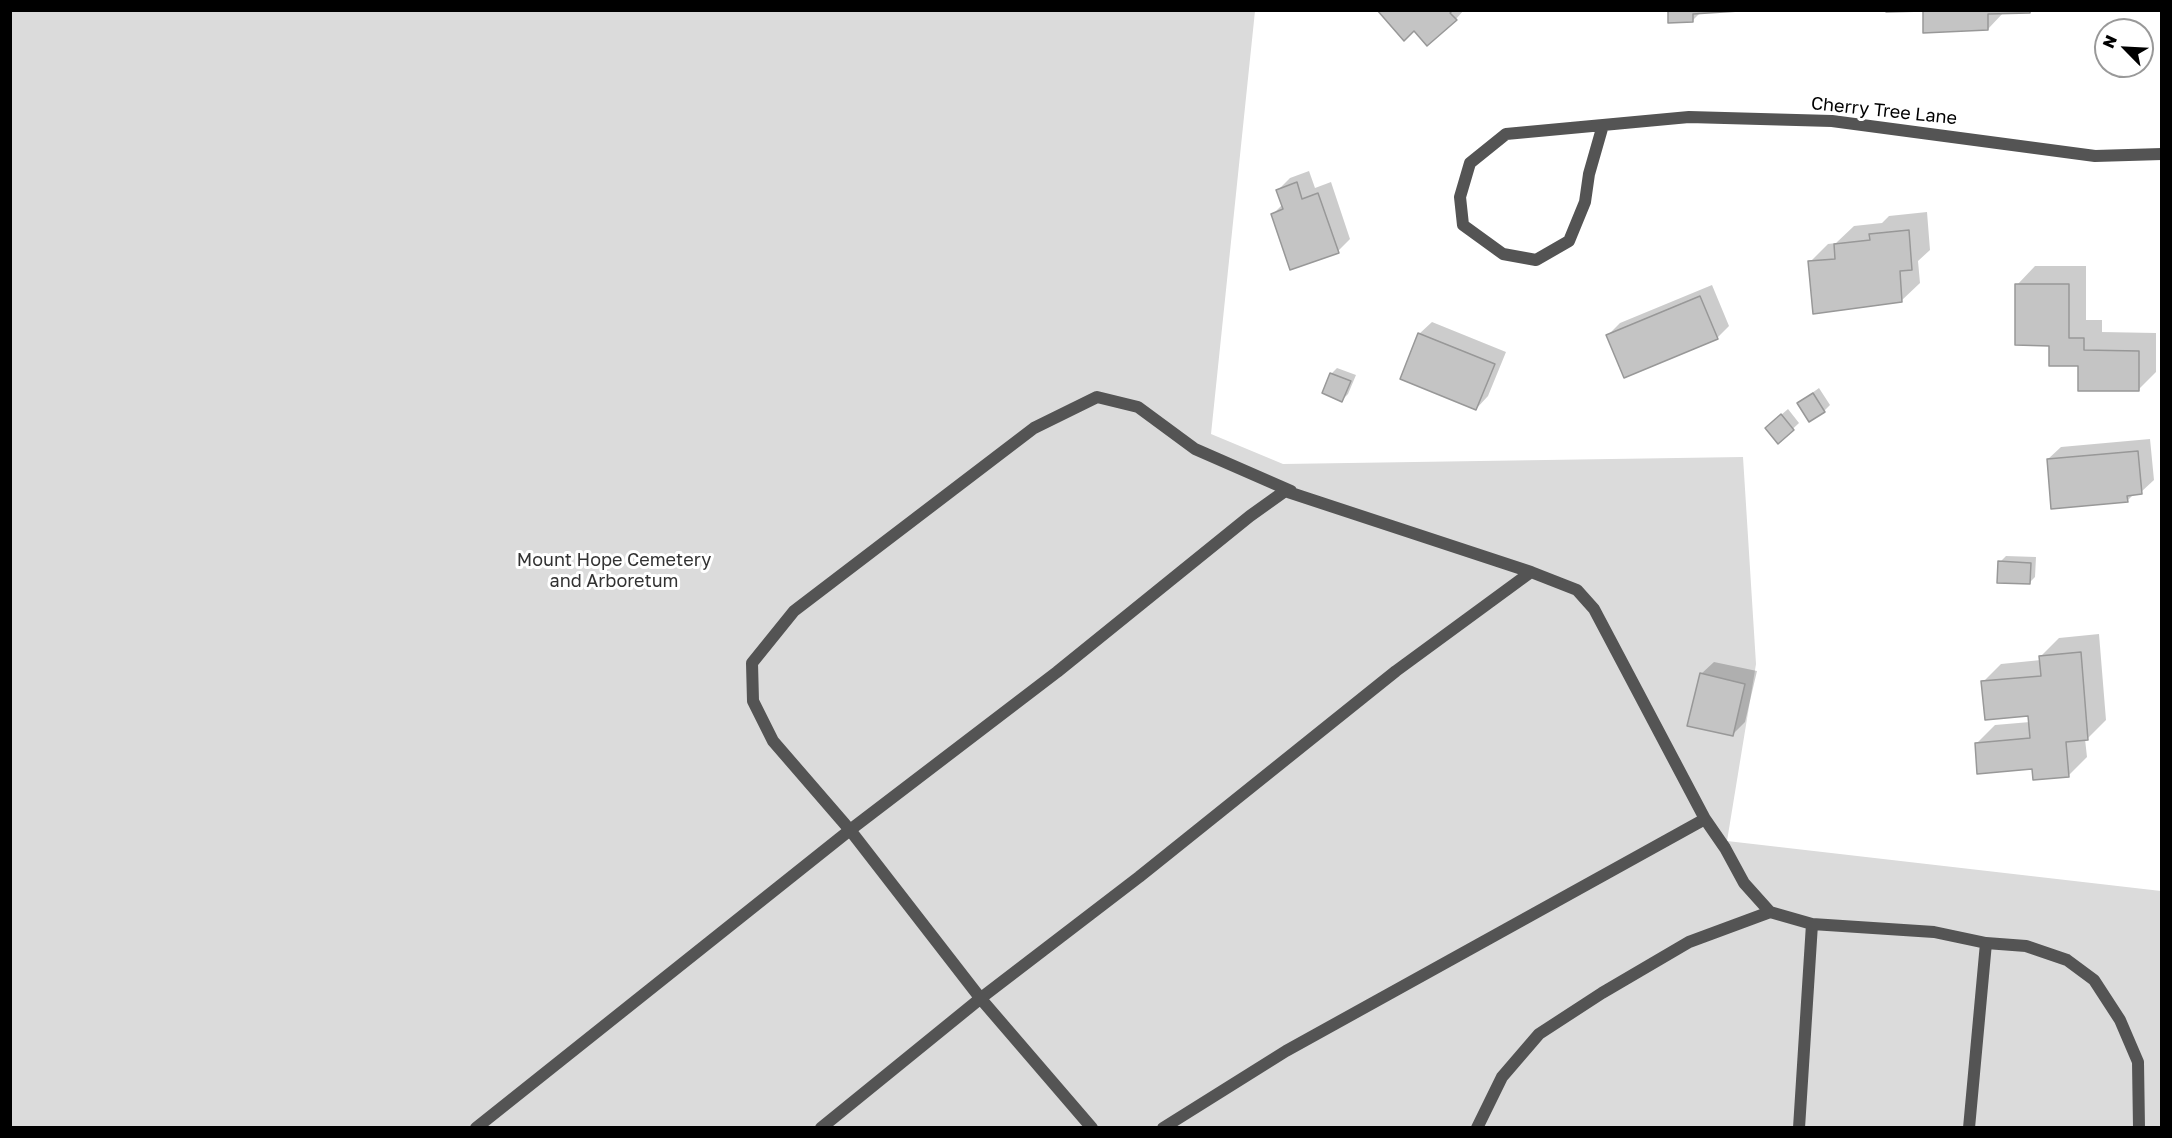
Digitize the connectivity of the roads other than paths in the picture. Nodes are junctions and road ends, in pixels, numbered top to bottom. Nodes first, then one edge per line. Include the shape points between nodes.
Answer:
1 (1603, 125) junction
2 (2162, 154) edge
3 (1295, 493) junction
4 (1531, 572) junction
5 (1705, 819) junction
6 (850, 830) junction
7 (1770, 912) junction
8 (1812, 924) junction
9 (1986, 943) junction
10 (981, 998) junction
11 (476, 1128) edge
12 (821, 1128) edge
13 (1092, 1128) edge
14 (1163, 1128) edge
15 (1477, 1128) edge
16 (1799, 1128) edge
17 (1969, 1128) edge
18 (2139, 1128) edge

1 - 1 street, Cherry Tree Lane via 1585,202 1569,241 1536,260 1503,254 1463,225 1460,197 1470,164 1506,135
1 - 2 street, Cherry Tree Lane via 1689,117 1832,121 2095,156
3 - 4 street
3 - 6 street via 1285,491 1250,516 1057,672
3 - 6 street via 1195,448 1138,407 1118,402 1097,397 1034,428 794,611 752,663 753,701 773,741
4 - 5 street via 1577,590 1594,609
4 - 10 street via 1396,671
5 - 7 street via 1744,883
5 - 14 street via 1286,1052
6 - 10 street
6 - 11 street
7 - 8 street
7 - 15 street via 1689,942 1539,1034 1502,1077
8 - 9 street via 1934,932
8 - 16 street
9 - 17 street
9 - 18 street via 2026,946 2067,960 2094,980 2120,1020 2138,1062
10 - 12 street
10 - 13 street

